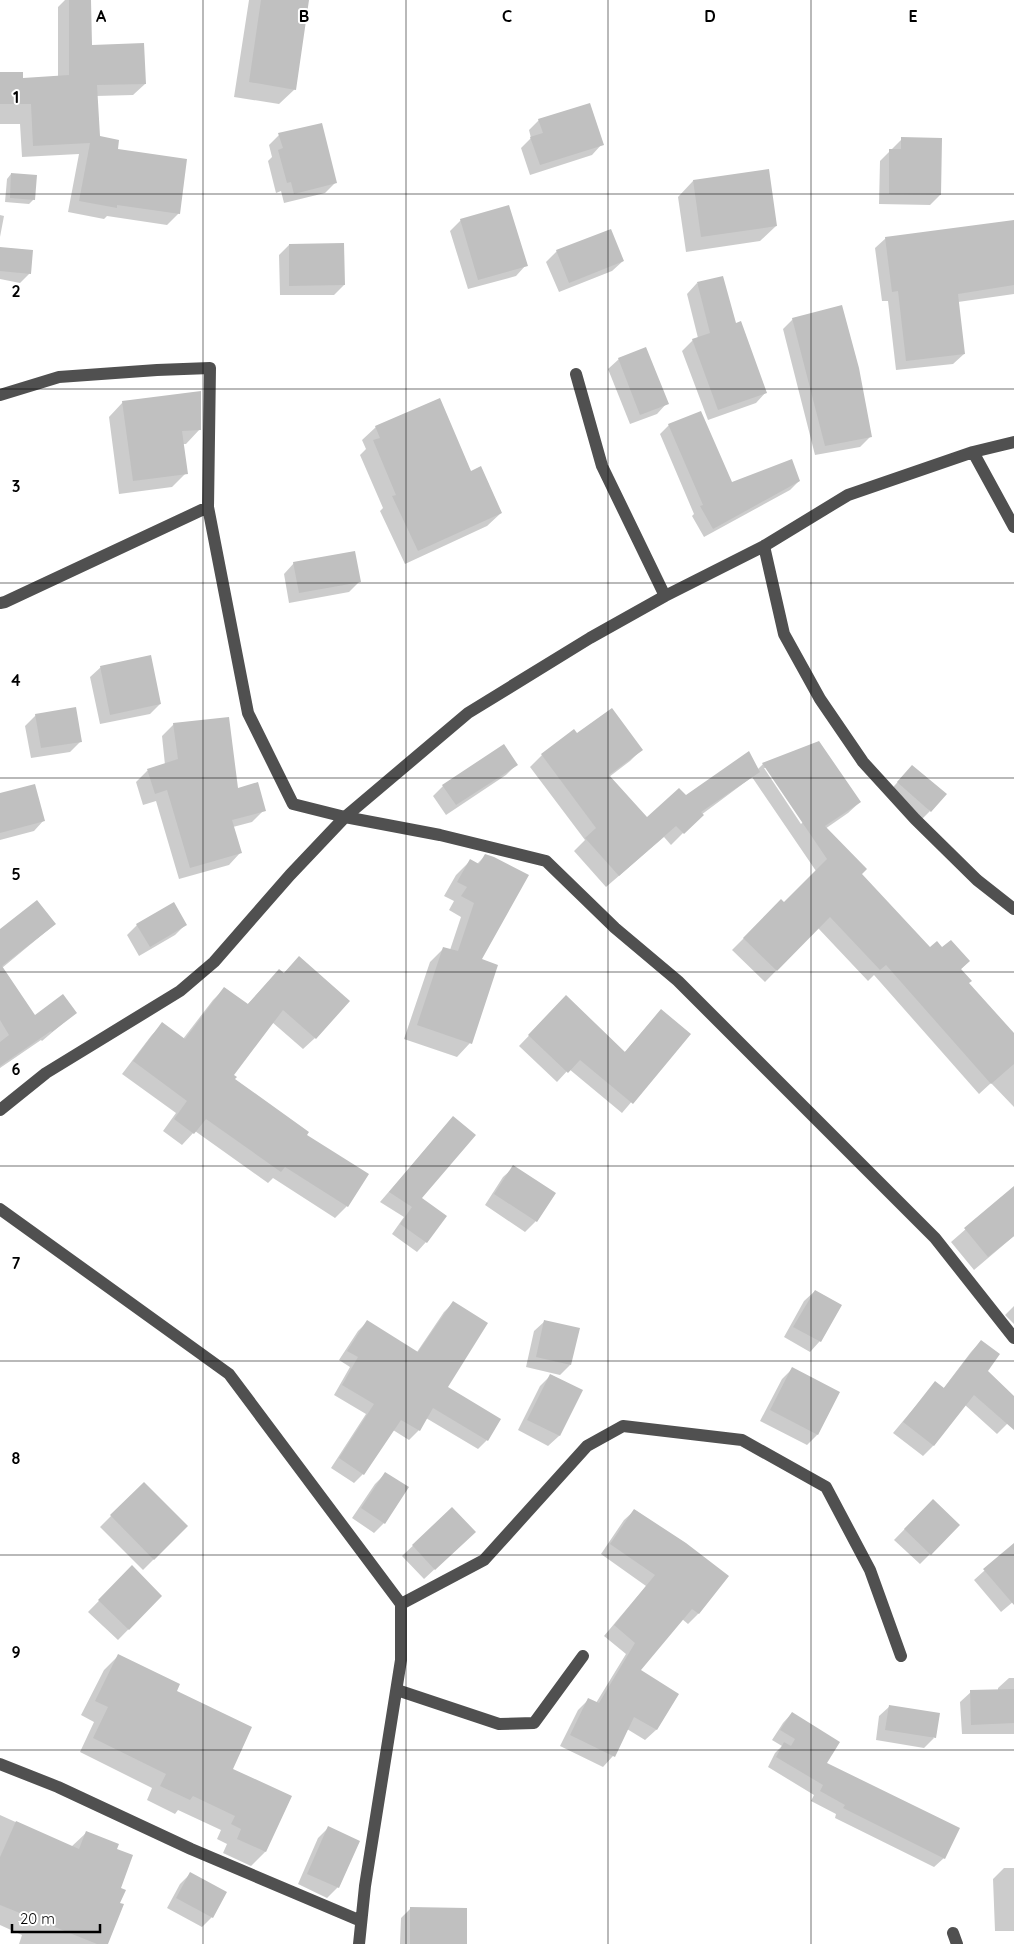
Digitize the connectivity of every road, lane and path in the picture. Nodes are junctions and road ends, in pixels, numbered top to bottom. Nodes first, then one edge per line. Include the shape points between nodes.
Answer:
1 (576, 374) dead end
2 (0, 395) edge
3 (1014, 442) edge
4 (973, 452) junction
5 (208, 507) junction
6 (1014, 527) edge
7 (764, 546) junction
8 (665, 596) junction
9 (0, 602) edge
10 (345, 817) junction
11 (1014, 909) edge
12 (0, 1110) edge
13 (0, 1209) edge
14 (1014, 1338) edge
15 (400, 1604) junction
16 (584, 1656) dead end
17 (901, 1656) dead end
18 (397, 1690) junction
19 (0, 1764) edge
20 (360, 1921) junction
21 (359, 1944) edge

1 - 8 street via 602,466
2 - 5 street via 59,377 210,368
3 - 4 street
4 - 6 street
4 - 7 street via 848,496
5 - 9 street
5 - 10 street via 248,714 293,804
7 - 8 street
7 - 11 street via 784,634 820,699 863,762 977,880
8 - 10 street via 468,713
10 - 12 street via 214,962 180,991 46,1073
10 - 14 street via 440,835 546,861 614,928 678,981 935,1238
13 - 15 street via 229,1374
15 - 17 street via 484,1560 587,1446 623,1426 742,1440 826,1487 870,1570
15 - 18 street
16 - 18 street via 534,1723 499,1724
18 - 20 street
19 - 20 street
20 - 21 street

